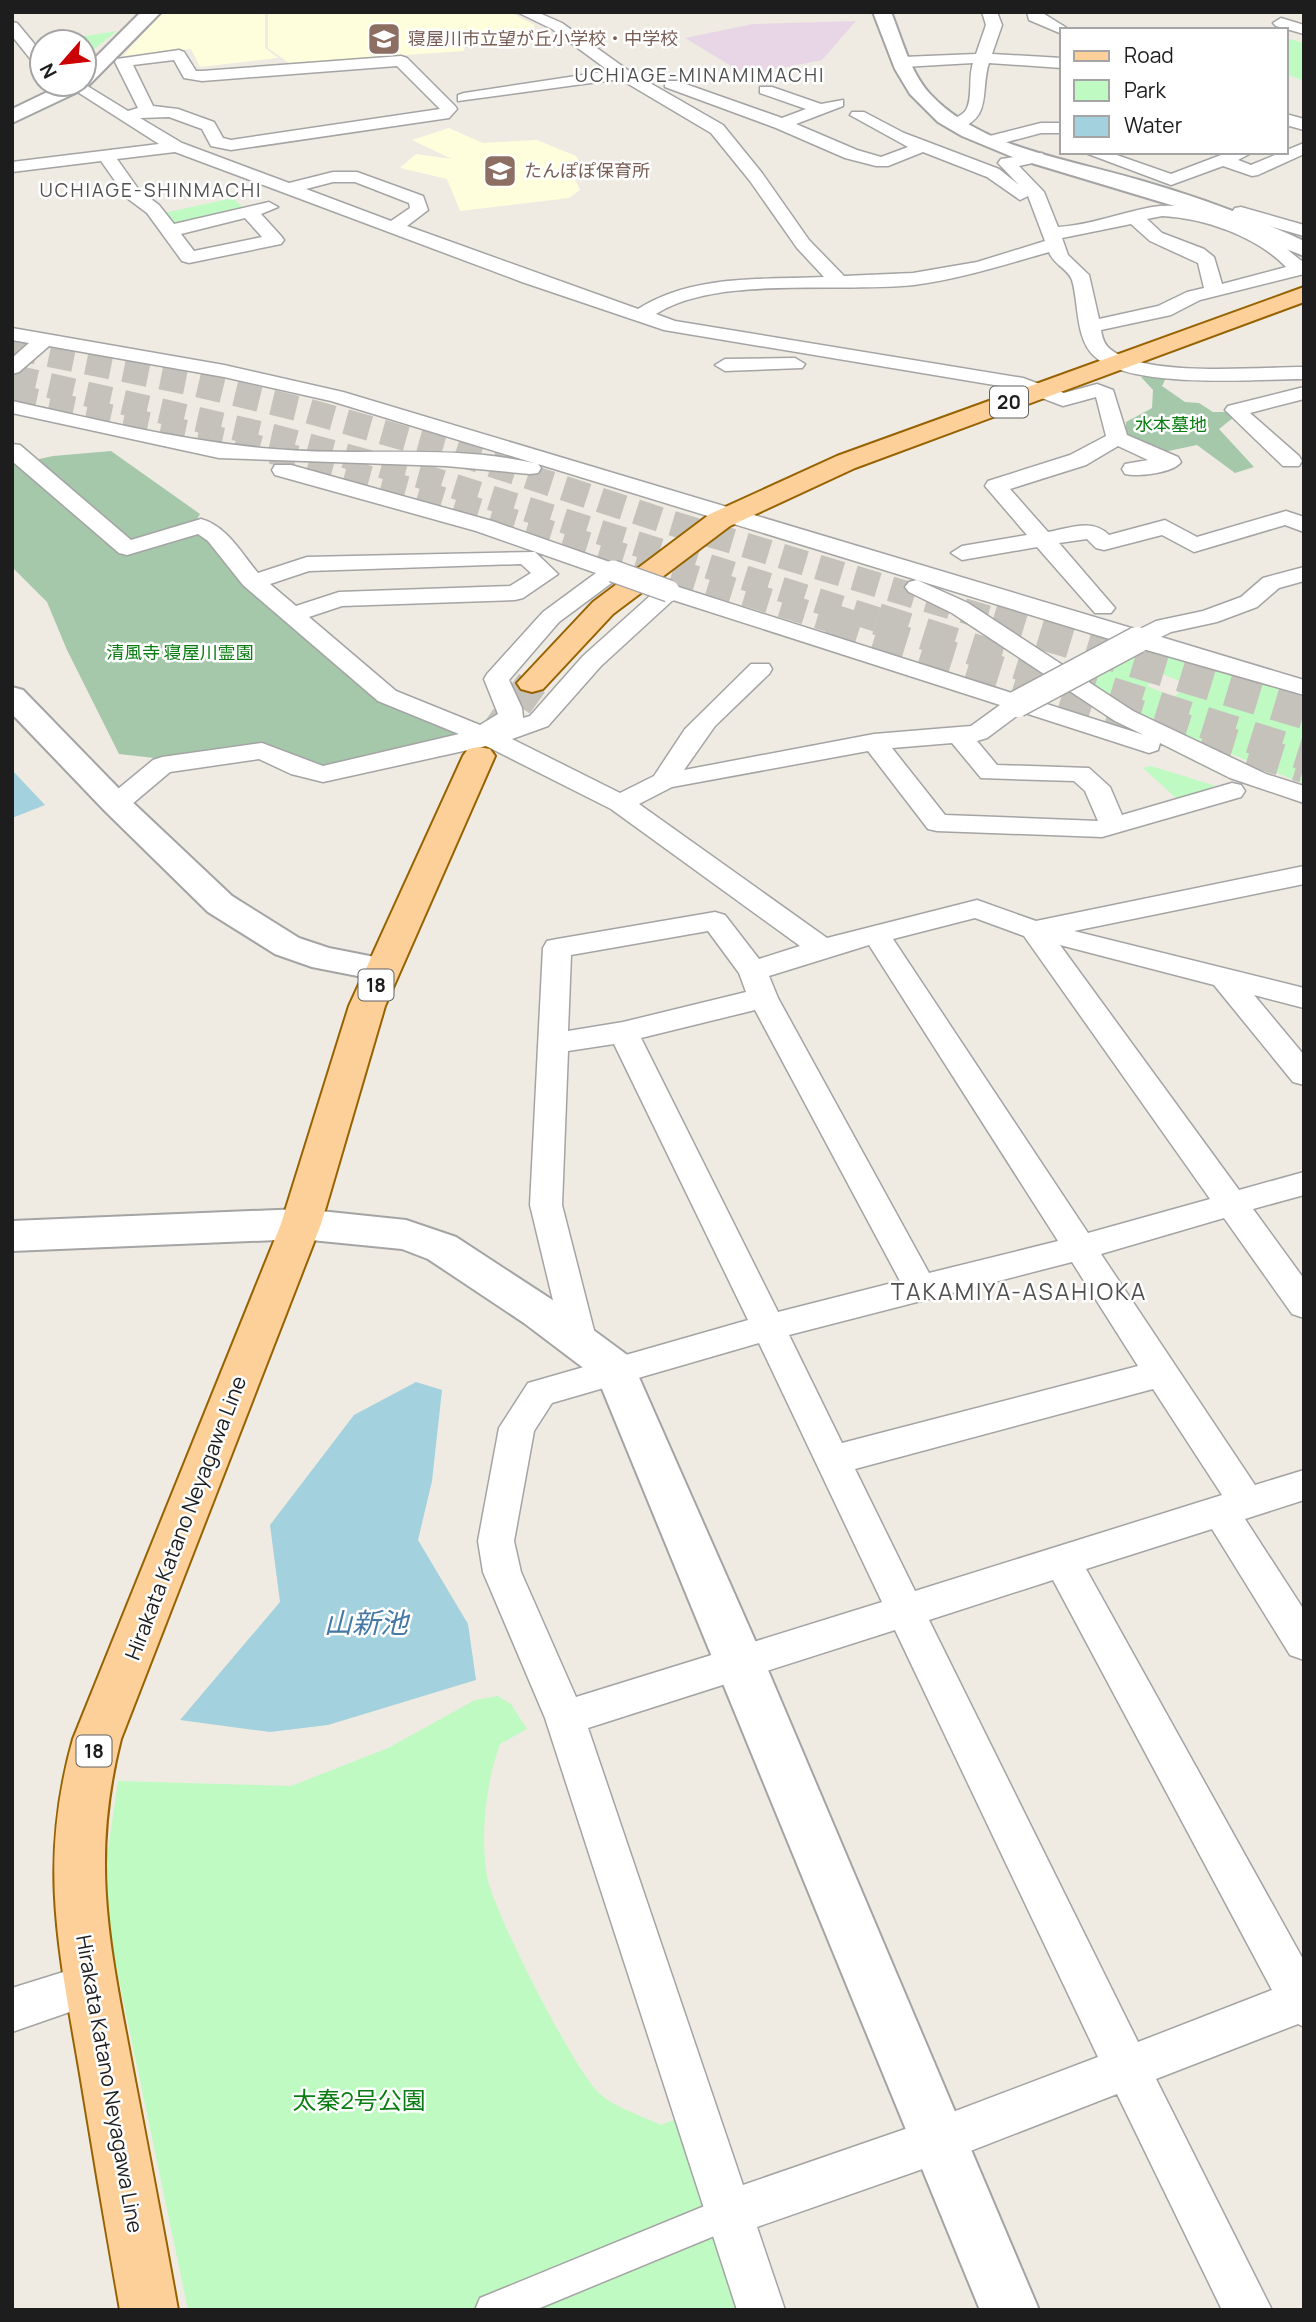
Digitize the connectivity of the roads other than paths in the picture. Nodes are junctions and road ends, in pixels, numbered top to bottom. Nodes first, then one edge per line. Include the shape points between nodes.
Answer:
1 (152, 12) edge
2 (524, 12) edge
3 (883, 12) edge
4 (989, 12) edge
5 (1034, 12) edge
6 (1281, 23) dead end
7 (12, 26) edge
8 (557, 26) junction
9 (1060, 29) edge
10 (1304, 30) edge
11 (28, 46) edge
12 (985, 58) junction
13 (903, 62) junction
14 (1060, 63) edge
15 (98, 64) edge
16 (623, 74) junction
17 (766, 90) dead end
18 (98, 97) edge
19 (49, 98) edge
20 (464, 98) dead end
21 (147, 110) junction
22 (858, 115) dead end
23 (12, 117) edge
24 (125, 117) junction
25 (782, 124) junction
26 (956, 124) junction
27 (1060, 128) edge
28 (992, 141) junction
29 (176, 146) junction
30 (922, 147) junction
31 (1304, 148) edge
32 (1060, 152) edge
33 (1097, 154) edge
34 (1207, 154) edge
35 (1241, 154) edge
36 (104, 155) junction
37 (1038, 157) junction
38 (1225, 162) junction
39 (12, 167) edge
40 (287, 189) junction
41 (311, 197) junction
42 (249, 212) junction
43 (1241, 212) dead end
44 (1135, 218) junction
45 (394, 227) junction
46 (169, 231) junction
47 (1304, 231) edge
48 (1051, 236) junction
49 (1302, 262) edge
50 (838, 281) junction
51 (1214, 292) junction
52 (1304, 294) edge
53 (640, 316) junction
54 (1091, 326) junction
55 (12, 334) edge
56 (46, 339) junction
57 (1118, 362) junction
58 (888, 363) junction
59 (724, 365) dead end
60 (12, 368) edge
61 (1304, 373) edge
62 (1040, 390) junction
63 (1304, 393) edge
64 (12, 407) edge
65 (1117, 438) junction
66 (200, 447) junction
67 (12, 450) edge
68 (1292, 461) dead end
69 (1133, 469) dead end
70 (727, 517) junction
71 (1304, 525) edge
72 (944, 532) dead end
73 (1043, 540) junction
74 (962, 553) junction
75 (612, 571) junction
76 (1304, 574) edge
77 (254, 582) junction
78 (669, 591) junction
79 (1104, 608) junction
80 (292, 615) junction
81 (1164, 626) junction
82 (1137, 640) junction
83 (760, 669) dead end
84 (532, 684) tunnel mouth
85 (1304, 688) edge
86 (12, 696) edge
87 (1017, 704) junction
88 (959, 735) junction
89 (874, 742) junction
90 (484, 747) junction
91 (1257, 779) junction
92 (665, 781) junction
93 (1232, 791) dead end
94 (1304, 795) edge
95 (620, 803) junction
96 (116, 804) junction
97 (1113, 826) junction
98 (1304, 875) edge
99 (1034, 930) junction
100 (876, 935) junction
101 (822, 948) junction
102 (383, 969) junction
103 (1223, 977) junction
104 (758, 984) junction
105 (1304, 998) edge
106 (623, 1032) junction
107 (551, 1044) junction
108 (1304, 1075) edge
109 (1304, 1183) edge
110 (1230, 1203) junction
111 (301, 1224) junction
112 (12, 1237) edge
113 (1081, 1247) junction
114 (919, 1286) junction
115 (1304, 1305) edge
116 (770, 1327) junction
117 (598, 1355) junction
118 (1162, 1373) junction
119 (833, 1460) junction
120 (1304, 1485) edge
121 (1233, 1506) junction
122 (1063, 1562) junction
123 (903, 1609) junction
124 (1304, 1643) edge
125 (741, 1664) junction
126 (565, 1718) junction
127 (89, 1985) junction
128 (1303, 2002) edge
129 (12, 2010) edge
130 (1125, 2068) junction
131 (937, 2141) junction
132 (729, 2213) junction
133 (149, 2310) edge
134 (492, 2310) edge
135 (761, 2310) edge
136 (1010, 2310) edge
137 (1248, 2310) edge

1 - 15 street
2 - 8 street
3 - 13 street
4 - 12 street via 993,24
5 - 9 street via 1034,17
6 - 10 street
7 - 11 street
8 - 16 street
8 - 25 street via 581,28 626,62 678,88
12 - 13 street
12 - 14 street
12 - 26 street via 976,78 978,101 972,116
13 - 26 street via 922,97
16 - 20 street
16 - 50 street via 717,129 803,244
17 - 25 street via 829,106
18 - 24 street
19 - 23 street
21 - 21 street via 172,112 208,126 217,142 231,145 443,115 449,109 401,61 202,76 190,75 179,55 171,53 123,62
21 - 24 street
22 - 30 street
24 - 29 street
25 - 30 street via 881,162
26 - 28 street
27 - 28 street via 1041,128
28 - 37 street
29 - 36 street
29 - 40 street
30 - 48 street via 974,165 1009,184
31 - 38 street via 1252,171
32 - 37 street
33 - 38 street via 1171,180
34 - 38 street
35 - 38 street
36 - 39 street
36 - 46 street
37 - 48 street via 1007,163 1035,192
37 - 49 street via 1187,201
40 - 41 street
40 - 45 street via 333,177 357,177 417,200 419,210
41 - 42 street
41 - 45 street
42 - 46 street
42 - 46 street via 275,240 189,257
43 - 47 street
44 - 48 street
44 - 49 street via 1166,211 1223,223
44 - 51 street via 1156,237 1207,261
45 - 53 street
48 - 50 street via 980,267 913,279
48 - 54 street via 1060,257 1080,275
49 - 51 street
50 - 53 street via 718,287 670,297
51 - 54 street via 1185,299 1164,311
52 - 57 main road, 20
53 - 58 street via 671,326
54 - 57 street via 1101,352
55 - 56 street
56 - 60 street
56 - 70 street via 336,396
57 - 61 street via 1161,373
57 - 62 main road, 20
58 - 59 street
58 - 62 street
62 - 65 street via 1063,400 1097,390 1106,394
62 - 70 main road, 20 via 846,462
63 - 68 street via 1236,410
64 - 66 street
65 - 69 street via 1170,462
65 - 73 street via 1078,460 996,486
66 - 70 street via 275,456 514,466 589,480
66 - 75 street via 484,526
67 - 77 street via 127,548 201,526 216,536
70 - 82 street
70 - 84 main road via 603,607
70 - 91 street via 909,583 960,608 1124,716
71 - 73 street via 1286,519 1194,545 1165,527 1104,543 1092,531
72 - 74 street
73 - 74 street
73 - 79 street
74 - 79 street via 955,562
75 - 78 street, bridge
75 - 90 street via 551,617 496,679 511,717 491,729
76 - 81 street via 1271,583 1249,602 1209,617
77 - 80 street
77 - 80 street via 307,564 527,557 546,574 515,593 339,599
78 - 87 street
78 - 90 street via 593,661 540,721
79 - 81 street
80 - 90 street via 387,696
81 - 82 street
82 - 85 street
82 - 87 street, bridge
83 - 92 street via 673,762
86 - 96 street
87 - 88 street via 978,733
87 - 91 street
88 - 89 street
88 - 97 street via 990,773 1080,773 1097,788
89 - 92 street
89 - 97 street via 937,823
90 - 95 street
90 - 96 street via 459,742 323,774 262,751 162,765
90 - 102 main road, Hirakata Katano Neyagawa Line / 18
91 - 94 street
92 - 95 street
93 - 97 street
95 - 101 street
96 - 102 street via 220,904 287,946 324,959
98 - 99 street
99 - 100 street via 977,909
99 - 103 street
99 - 110 street
100 - 101 street
100 - 113 street
101 - 104 street
102 - 111 main road, Hirakata Katano Neyagawa Line / 18 via 367,1006
103 - 105 street
103 - 108 street
104 - 106 street
104 - 107 street via 715,921 557,947
104 - 114 street
106 - 107 street
106 - 116 street
107 - 117 street via 546,1205
109 - 110 street
110 - 113 street
110 - 115 street
111 - 112 street
111 - 117 street via 406,1235 442,1248
111 - 127 main road, Hirakata Katano Neyagawa Line / 18 via 97,1739 83,1788 76,1869
113 - 114 street
113 - 118 street
114 - 116 street
116 - 117 street
116 - 119 street
117 - 125 street
117 - 126 street via 540,1393 517,1428 496,1541 502,1572
118 - 119 street
118 - 121 street
119 - 123 street
120 - 121 street
121 - 122 street
121 - 124 street
122 - 123 street
122 - 128 street
123 - 125 street
123 - 130 street
125 - 126 street
125 - 131 street
126 - 132 street
127 - 129 street
127 - 133 main road, Hirakata Katano Neyagawa Line / 18
128 - 130 street
130 - 131 street
130 - 137 street
131 - 132 street
131 - 136 street
132 - 134 street
132 - 135 street

